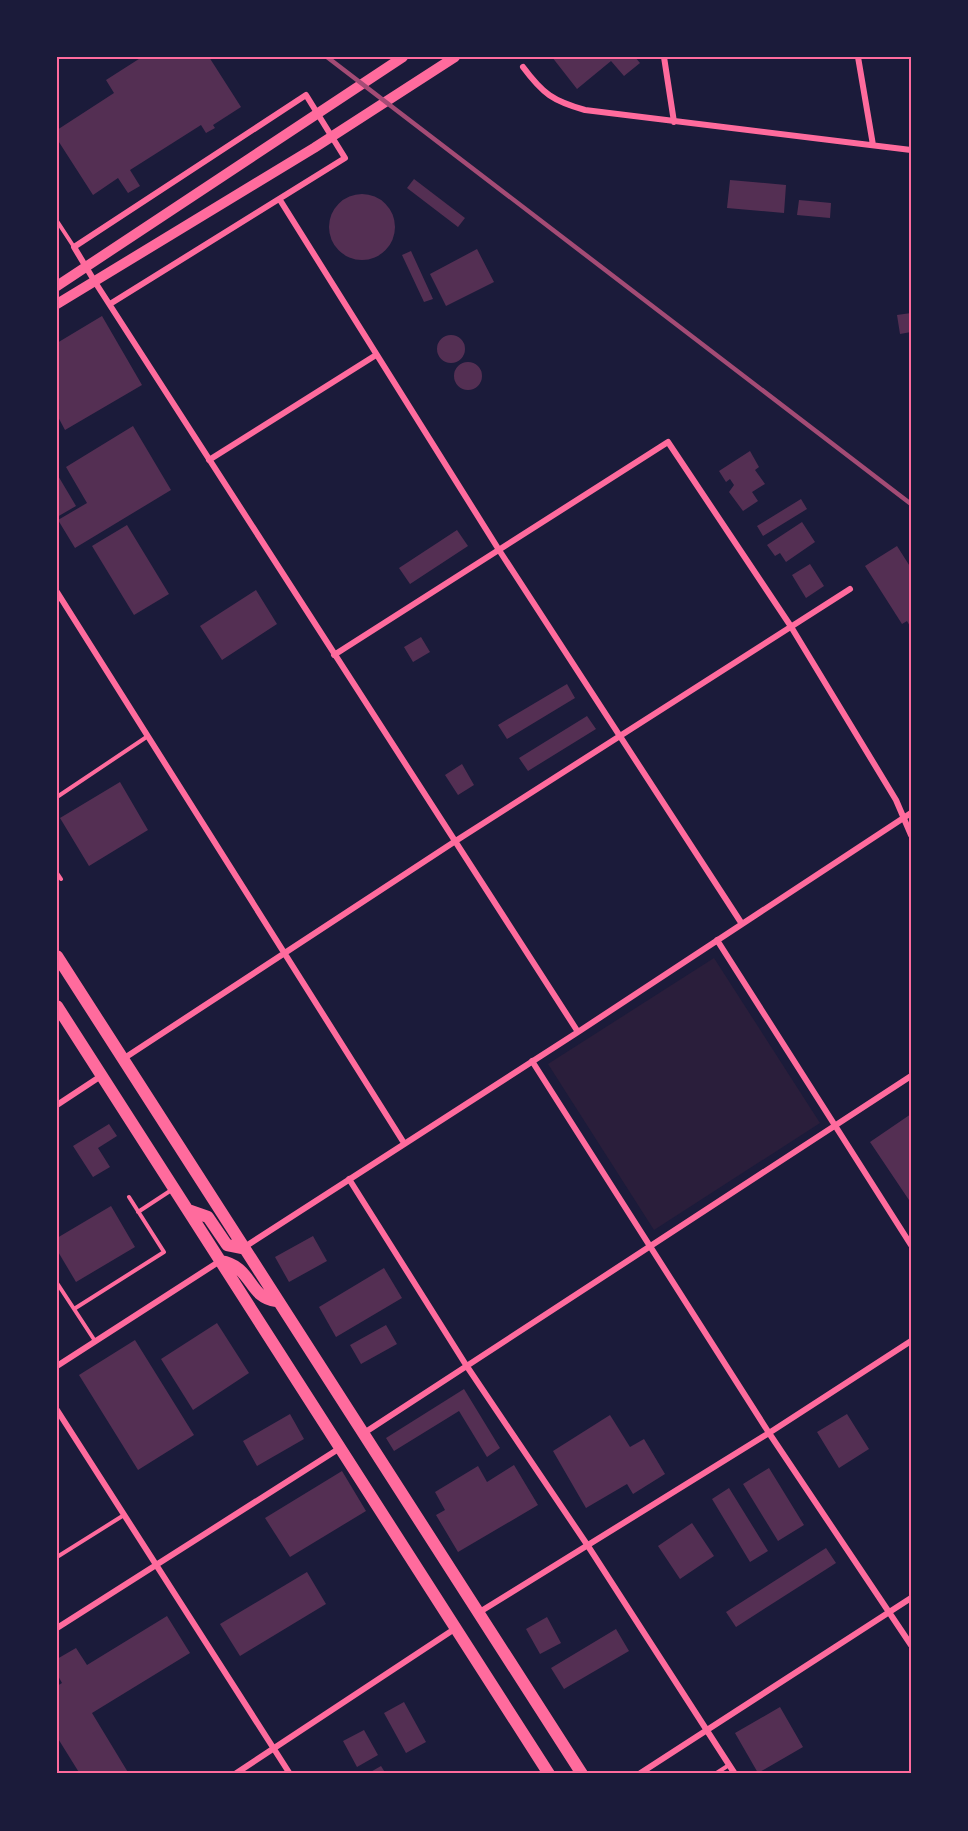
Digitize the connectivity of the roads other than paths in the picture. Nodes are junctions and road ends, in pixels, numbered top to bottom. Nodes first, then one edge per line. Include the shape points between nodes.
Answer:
1 (403, 57) edge
2 (454, 57) edge
3 (664, 57) edge
4 (858, 57) edge
5 (523, 67) dead end
6 (674, 122) junction
7 (873, 146) junction
8 (911, 150) edge
9 (279, 200) junction
10 (57, 221) edge
11 (74, 246) junction
12 (85, 266) junction
13 (95, 282) junction
14 (57, 286) edge
15 (57, 304) edge
16 (110, 304) junction
17 (376, 355) junction
18 (209, 460) junction
19 (499, 550) junction
20 (850, 589) dead end
21 (57, 592) edge
22 (790, 625) junction
23 (334, 655) junction
24 (148, 736) junction
25 (620, 736) junction
26 (57, 797) edge
27 (911, 813) edge
28 (903, 818) junction
29 (911, 835) edge
30 (454, 842) junction
31 (57, 873) edge
32 (61, 879) dead end
33 (742, 924) junction
34 (717, 940) junction
35 (285, 952) junction
36 (57, 956) edge
37 (57, 1006) edge
38 (578, 1032) junction
39 (123, 1059) junction
40 (532, 1061) junction
41 (102, 1075) junction
42 (911, 1076) edge
43 (57, 1105) edge
44 (835, 1126) junction
45 (404, 1143) junction
46 (349, 1179) junction
47 (174, 1189) junction
48 (129, 1197) dead end
49 (188, 1210) junction
50 (138, 1212) junction
51 (651, 1245) junction
52 (911, 1245) edge
53 (242, 1248) junction
54 (220, 1261) junction
55 (57, 1283) edge
56 (276, 1300) junction
57 (74, 1310) junction
58 (95, 1341) junction
59 (911, 1341) edge
60 (466, 1365) junction
61 (57, 1366) edge
62 (57, 1410) edge
63 (770, 1433) junction
64 (362, 1434) junction
65 (340, 1447) junction
66 (125, 1515) junction
67 (588, 1546) junction
68 (57, 1557) edge
69 (156, 1563) junction
70 (911, 1598) edge
71 (890, 1612) junction
72 (478, 1613) junction
73 (57, 1628) edge
74 (456, 1628) junction
75 (911, 1644) edge
76 (706, 1731) junction
77 (274, 1749) junction
78 (729, 1765) junction
79 (235, 1774) edge
80 (290, 1774) edge
81 (549, 1774) edge
82 (582, 1774) edge
83 (639, 1774) edge
84 (715, 1774) edge
85 (735, 1774) edge

1 - 12 main road
2 - 13 main road
3 - 6 street
4 - 7 street
5 - 6 street via 540,90 558,103
6 - 7 street
7 - 8 street
9 - 11 street via 345,158 306,94
9 - 16 street
9 - 17 street
10 - 11 lane
11 - 12 street
12 - 13 street
12 - 14 main road
13 - 15 main road
13 - 16 street
16 - 18 street
17 - 18 street
17 - 19 street
18 - 23 street
19 - 22 street via 668,442
19 - 23 street
19 - 25 street
20 - 22 street
21 - 24 street
22 - 25 street
22 - 28 street via 896,800
23 - 30 street
24 - 26 lane
24 - 35 street
25 - 30 street
25 - 33 street
27 - 28 street
28 - 29 street
28 - 33 street
30 - 35 street
30 - 38 street
31 - 32 lane
33 - 34 street
34 - 38 street
34 - 44 street
35 - 39 street
35 - 45 street
36 - 39 main road
37 - 41 main road
38 - 40 street
39 - 53 main road
40 - 45 street
40 - 51 street
41 - 43 street
41 - 47 main road
42 - 44 street
44 - 51 street
44 - 52 street
45 - 46 street
46 - 53 street
46 - 60 street
47 - 49 main road
47 - 50 lane
48 - 50 lane
49 - 53 main road via 208,1217 228,1245
49 - 54 main road
50 - 57 lane via 164,1252
51 - 60 street
51 - 63 street
53 - 56 main road
54 - 56 main road via 233,1263 243,1270 260,1295
54 - 58 street
54 - 65 main road
55 - 57 lane
56 - 64 main road
57 - 58 lane
58 - 61 street
59 - 63 street
60 - 64 street
60 - 67 street
62 - 66 street
63 - 67 street
63 - 71 street
64 - 72 main road
65 - 69 street
65 - 74 main road
66 - 68 lane
66 - 69 street
67 - 72 street
67 - 76 street
69 - 73 street
69 - 77 street
70 - 71 street
71 - 75 street
71 - 76 street
72 - 82 main road
74 - 77 street
74 - 81 main road
76 - 78 street
76 - 83 street
77 - 79 street
77 - 80 street
78 - 84 lane
78 - 85 street

